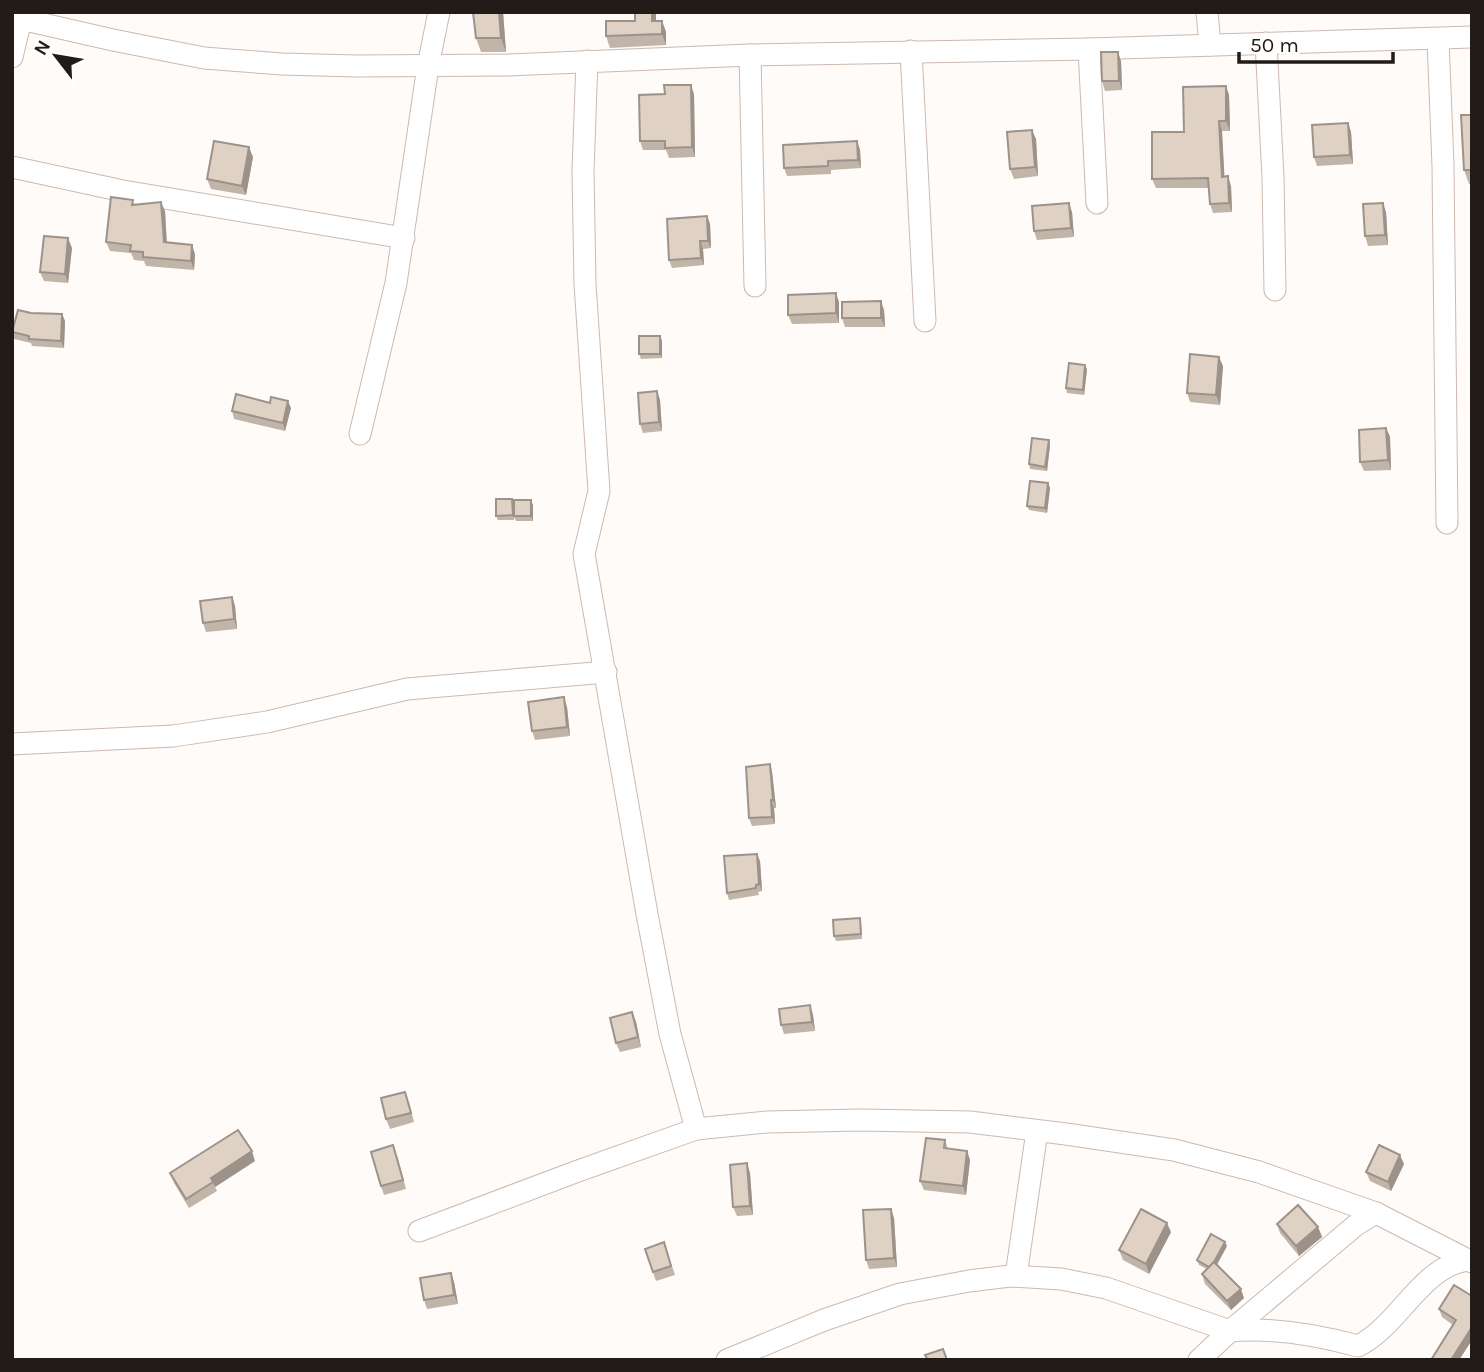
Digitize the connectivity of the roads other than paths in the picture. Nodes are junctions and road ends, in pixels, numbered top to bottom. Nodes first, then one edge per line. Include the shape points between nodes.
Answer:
1 (439, 12) edge
2 (1207, 12) edge
3 (17, 18) edge
4 (1472, 37) edge
5 (1438, 39) junction
6 (1266, 43) junction
7 (1210, 45) junction
8 (1089, 49) junction
9 (911, 51) junction
10 (750, 55) junction
11 (12, 57) edge
12 (587, 61) junction
13 (428, 66) junction
14 (12, 167) edge
15 (1097, 203) dead end
16 (404, 238) junction
17 (755, 286) dead end
18 (1275, 290) dead end
19 (925, 321) dead end
20 (360, 434) dead end
21 (1447, 523) dead end
22 (606, 672) junction
23 (12, 744) edge
24 (696, 1129) junction
25 (1037, 1130) junction
26 (1376, 1213) junction
27 (419, 1231) dead end
28 (1470, 1261) edge
29 (1016, 1276) junction
30 (1230, 1331) junction
31 (727, 1360) edge
32 (1199, 1360) edge

1 - 13 street
2 - 7 street
3 - 11 street
3 - 13 street via 204,58
4 - 5 street
5 - 6 street
5 - 21 street
6 - 7 street
6 - 18 street
7 - 8 street
8 - 9 street
8 - 15 street
9 - 10 street
9 - 19 street
10 - 12 street
10 - 17 street
12 - 13 street
12 - 22 street via 585,284 599,491 584,554
13 - 16 street
14 - 16 street via 123,191
16 - 20 street
22 - 23 street via 407,689 267,722 173,736
22 - 24 street via 670,1034
24 - 25 street via 860,1120 970,1122
24 - 27 street
25 - 26 street via 1174,1150 1259,1172
25 - 29 street
26 - 28 street
26 - 30 street
28 - 30 street via 1449,1265 1422,1285 1377,1335 1359,1346 1313,1334
29 - 30 street via 1106,1288
29 - 31 street via 900,1294
30 - 32 street

